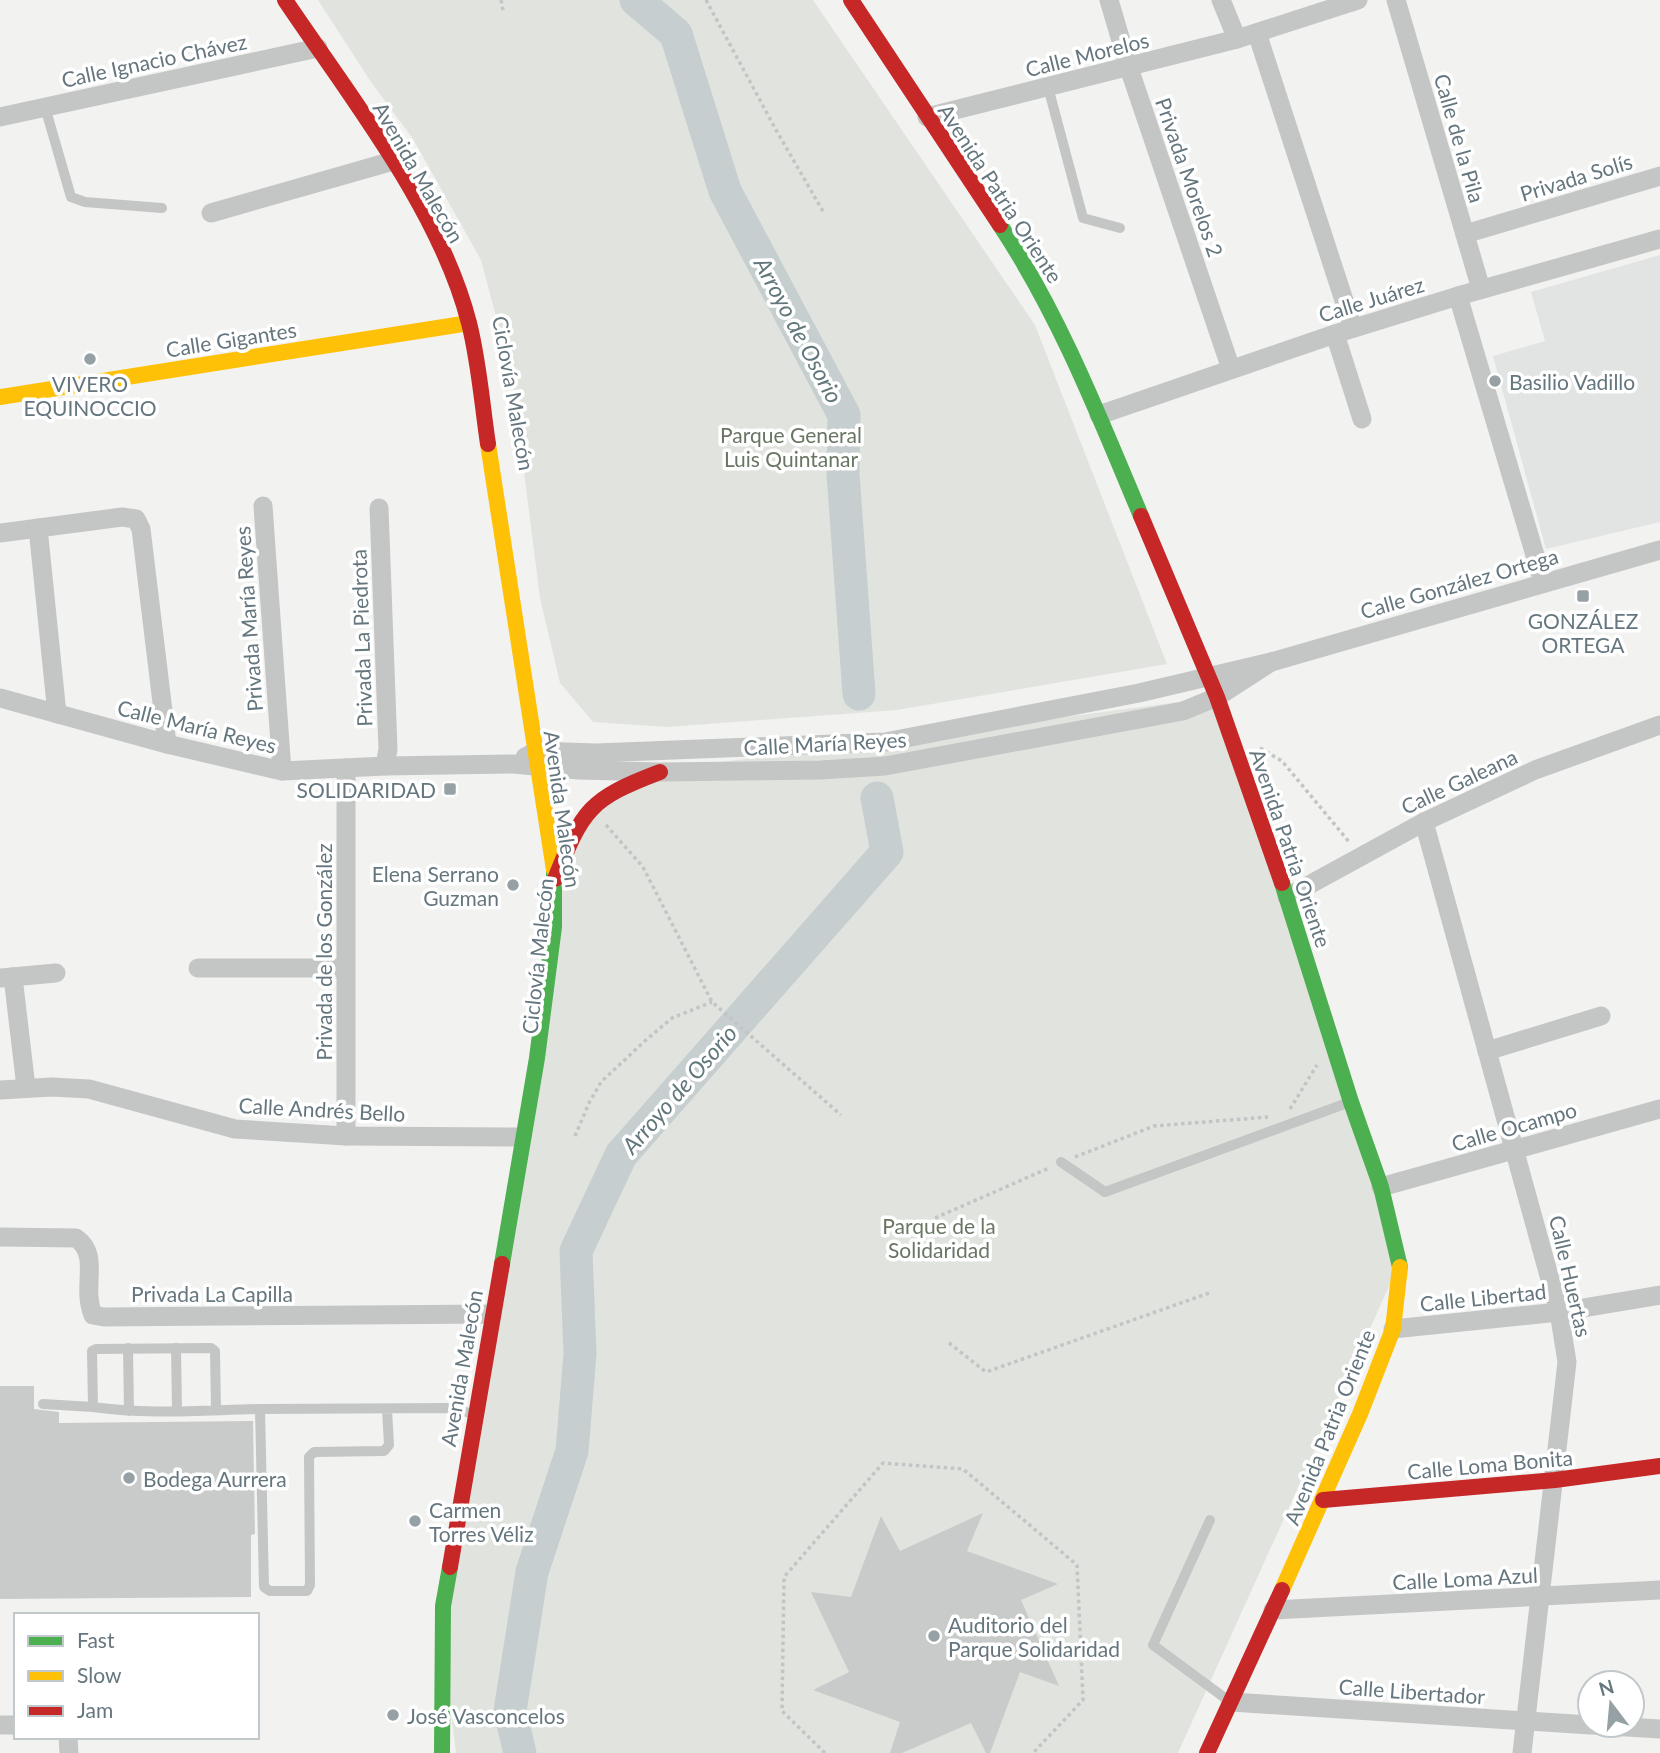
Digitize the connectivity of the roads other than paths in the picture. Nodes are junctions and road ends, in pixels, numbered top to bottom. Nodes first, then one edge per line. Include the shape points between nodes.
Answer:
1 (285, 0) edge
2 (851, 0) edge
3 (1108, 0) edge
4 (1221, 0) edge
5 (1358, 0) edge
6 (1396, 0) edge
7 (1257, 33) junction
8 (1237, 39) junction
9 (318, 48) junction
10 (1129, 68) junction
11 (1048, 88) junction
12 (45, 107) junction
13 (0, 117) edge
14 (927, 117) junction
15 (393, 162) junction
16 (1660, 176) edge
17 (162, 208) dead end
18 (211, 213) dead end
19 (1120, 228) dead end
20 (1465, 234) junction
21 (1660, 239) edge
22 (1481, 289) junction
23 (1458, 296) junction
24 (469, 323) junction
25 (1344, 331) junction
26 (1231, 369) junction
27 (0, 397) edge
28 (1099, 415) junction
29 (1362, 419) dead end
30 (263, 506) dead end
31 (379, 508) dead end
32 (38, 528) junction
33 (0, 533) edge
34 (1660, 550) edge
35 (1543, 582) junction
36 (1271, 662) junction
37 (1209, 676) junction
38 (0, 698) edge
39 (1217, 698) junction
40 (57, 714) junction
41 (1660, 725) edge
42 (167, 744) junction
43 (537, 758) junction
44 (385, 766) junction
45 (346, 768) junction
46 (282, 771) junction
47 (660, 772) junction
48 (1424, 822) junction
49 (555, 879) junction
50 (1287, 897) junction
51 (198, 968) dead end
52 (346, 968) junction
53 (57, 973) dead end
54 (6, 977) edge
55 (1601, 1016) dead end
56 (1487, 1051) junction
57 (26, 1087) junction
58 (0, 1090) edge
59 (1351, 1102) junction
60 (1660, 1109) edge
61 (346, 1136) junction
62 (522, 1137) junction
63 (1515, 1149) junction
64 (1061, 1162) road end
65 (1381, 1187) junction
66 (0, 1237) edge
67 (1660, 1295) edge
68 (1559, 1312) junction
69 (492, 1314) junction
70 (1392, 1329) junction
71 (128, 1348) junction
72 (176, 1348) junction
73 (43, 1404) dead end
74 (93, 1407) junction
75 (260, 1409) junction
76 (387, 1409) junction
77 (177, 1410) junction
78 (216, 1410) junction
79 (129, 1411) junction
80 (474, 1414) junction
81 (1660, 1466) edge
82 (1555, 1480) junction
83 (1323, 1500) junction
84 (1210, 1520) dead end
85 (1660, 1590) edge
86 (1541, 1597) junction
87 (1273, 1610) junction
88 (1231, 1702) junction
89 (1525, 1721) junction
90 (1576, 1724) edge
91 (442, 1753) edge
92 (1207, 1753) edge
93 (1522, 1753) edge

1 - 9 street, Avenida Malecón
2 - 14 street, Avenida Patria Oriente
3 - 10 street, Privada Morelos 2
4 - 8 street
5 - 7 street, Calle Morelos
6 - 20 street, Calle de la Pila
7 - 8 street, Calle Morelos
7 - 25 street
8 - 10 street, Calle Morelos
9 - 12 street, Calle Ignacio Chávez
9 - 15 street, Avenida Malecón
10 - 11 street, Calle Morelos
10 - 26 street, Privada Morelos 2
11 - 14 street, Calle Morelos
11 - 19 lane via 1083,218
12 - 13 street, Calle Ignacio Chávez
12 - 17 lane via 71,197
14 - 28 street, Avenida Patria Oriente via 1029,269
15 - 18 street
15 - 24 street, Avenida Malecón via 439,239
16 - 20 street, Privada Solís
20 - 22 street, Calle de la Pila
21 - 22 street, Calle Juárez
22 - 23 street, Calle Juárez
23 - 25 street, Calle Juárez
23 - 35 street
24 - 27 street, Calle Gigantes
24 - 43 street, Avenida Malecón
25 - 26 street, Calle Juárez
25 - 29 street
26 - 28 street, Calle Juárez
28 - 37 street, Avenida Patria Oriente
30 - 46 street, Privada María Reyes
31 - 44 street, Privada La Piedrota
32 - 33 street
32 - 40 street
32 - 42 street via 136,519 141,529
34 - 35 street, Calle González Ortega
35 - 36 street, Calle González Ortega
36 - 37 street, Calle González Ortega
36 - 39 street, Calle González Ortega
37 - 39 street, Avenida Patria Oriente
37 - 43 street, Calle María Reyes via 885,741
38 - 40 street, Calle María Reyes
39 - 47 street, Calle María Reyes via 1156,717 885,766
39 - 50 street, Avenida Patria Oriente
40 - 42 street, Calle María Reyes
41 - 48 street, Calle Galeana via 1535,770
42 - 46 street, Calle María Reyes
43 - 44 street, Calle María Reyes via 513,764
43 - 47 street, Calle María Reyes via 579,770
43 - 49 street, Avenida Malecón
44 - 45 street, Calle María Reyes
45 - 46 street, Calle María Reyes
45 - 52 street, Privada de los González
47 - 49 street via 615,790 591,808
48 - 50 street, Calle Galeana
48 - 56 street, Calle Huertas
49 - 62 street, Avenida Malecón via 554,927
50 - 59 street, Avenida Patria Oriente
51 - 52 street
52 - 61 street, Privada de los González
53 - 54 street
54 - 57 street
55 - 56 street
56 - 63 street, Calle Huertas
57 - 58 street, Calle Andrés Bello
57 - 61 street, Calle Andrés Bello via 89,1089 234,1129
59 - 64 lane via 1105,1192
59 - 65 street, Avenida Patria Oriente
60 - 63 street, Calle Ocampo
61 - 62 street, Calle Andrés Bello
62 - 69 street, Avenida Malecón
63 - 65 street, Calle Ocampo
63 - 68 street, Calle Huertas
65 - 70 street, Avenida Patria Oriente via 1400,1262
66 - 69 street, Privada La Capilla via 76,1238 85,1244 89,1252 87,1302 93,1315 104,1317
67 - 68 street, Calle Libertad
68 - 70 street, Calle Libertad
68 - 82 street, Calle Huertas via 1567,1362
69 - 80 street, Avenida Malecón
70 - 83 street, Avenida Patria Oriente
71 - 72 lane
71 - 74 lane via 92,1351
71 - 79 lane
72 - 77 lane
72 - 78 lane via 215,1351
73 - 74 lane
74 - 79 lane
75 - 76 lane
75 - 76 lane via 264,1587 307,1591 309,1457 314,1451 384,1451 389,1445
75 - 78 lane
76 - 80 lane via 449,1408
77 - 78 lane
77 - 79 lane
80 - 91 street, Avenida Malecón via 443,1606
81 - 82 street, Calle Loma Bonita
82 - 83 street, Calle Loma Bonita
82 - 86 street, Calle Huertas
83 - 87 street, Avenida Patria Oriente
84 - 88 lane via 1153,1645
85 - 86 street, Calle Loma Azul
86 - 87 street, Calle Loma Azul
86 - 89 street, Calle Huertas
87 - 88 street, Avenida Patria Oriente
88 - 89 street, Calle Libertador
88 - 92 street, Avenida Patria Oriente
89 - 90 street, Calle Libertador
89 - 93 street, Calle Huertas

